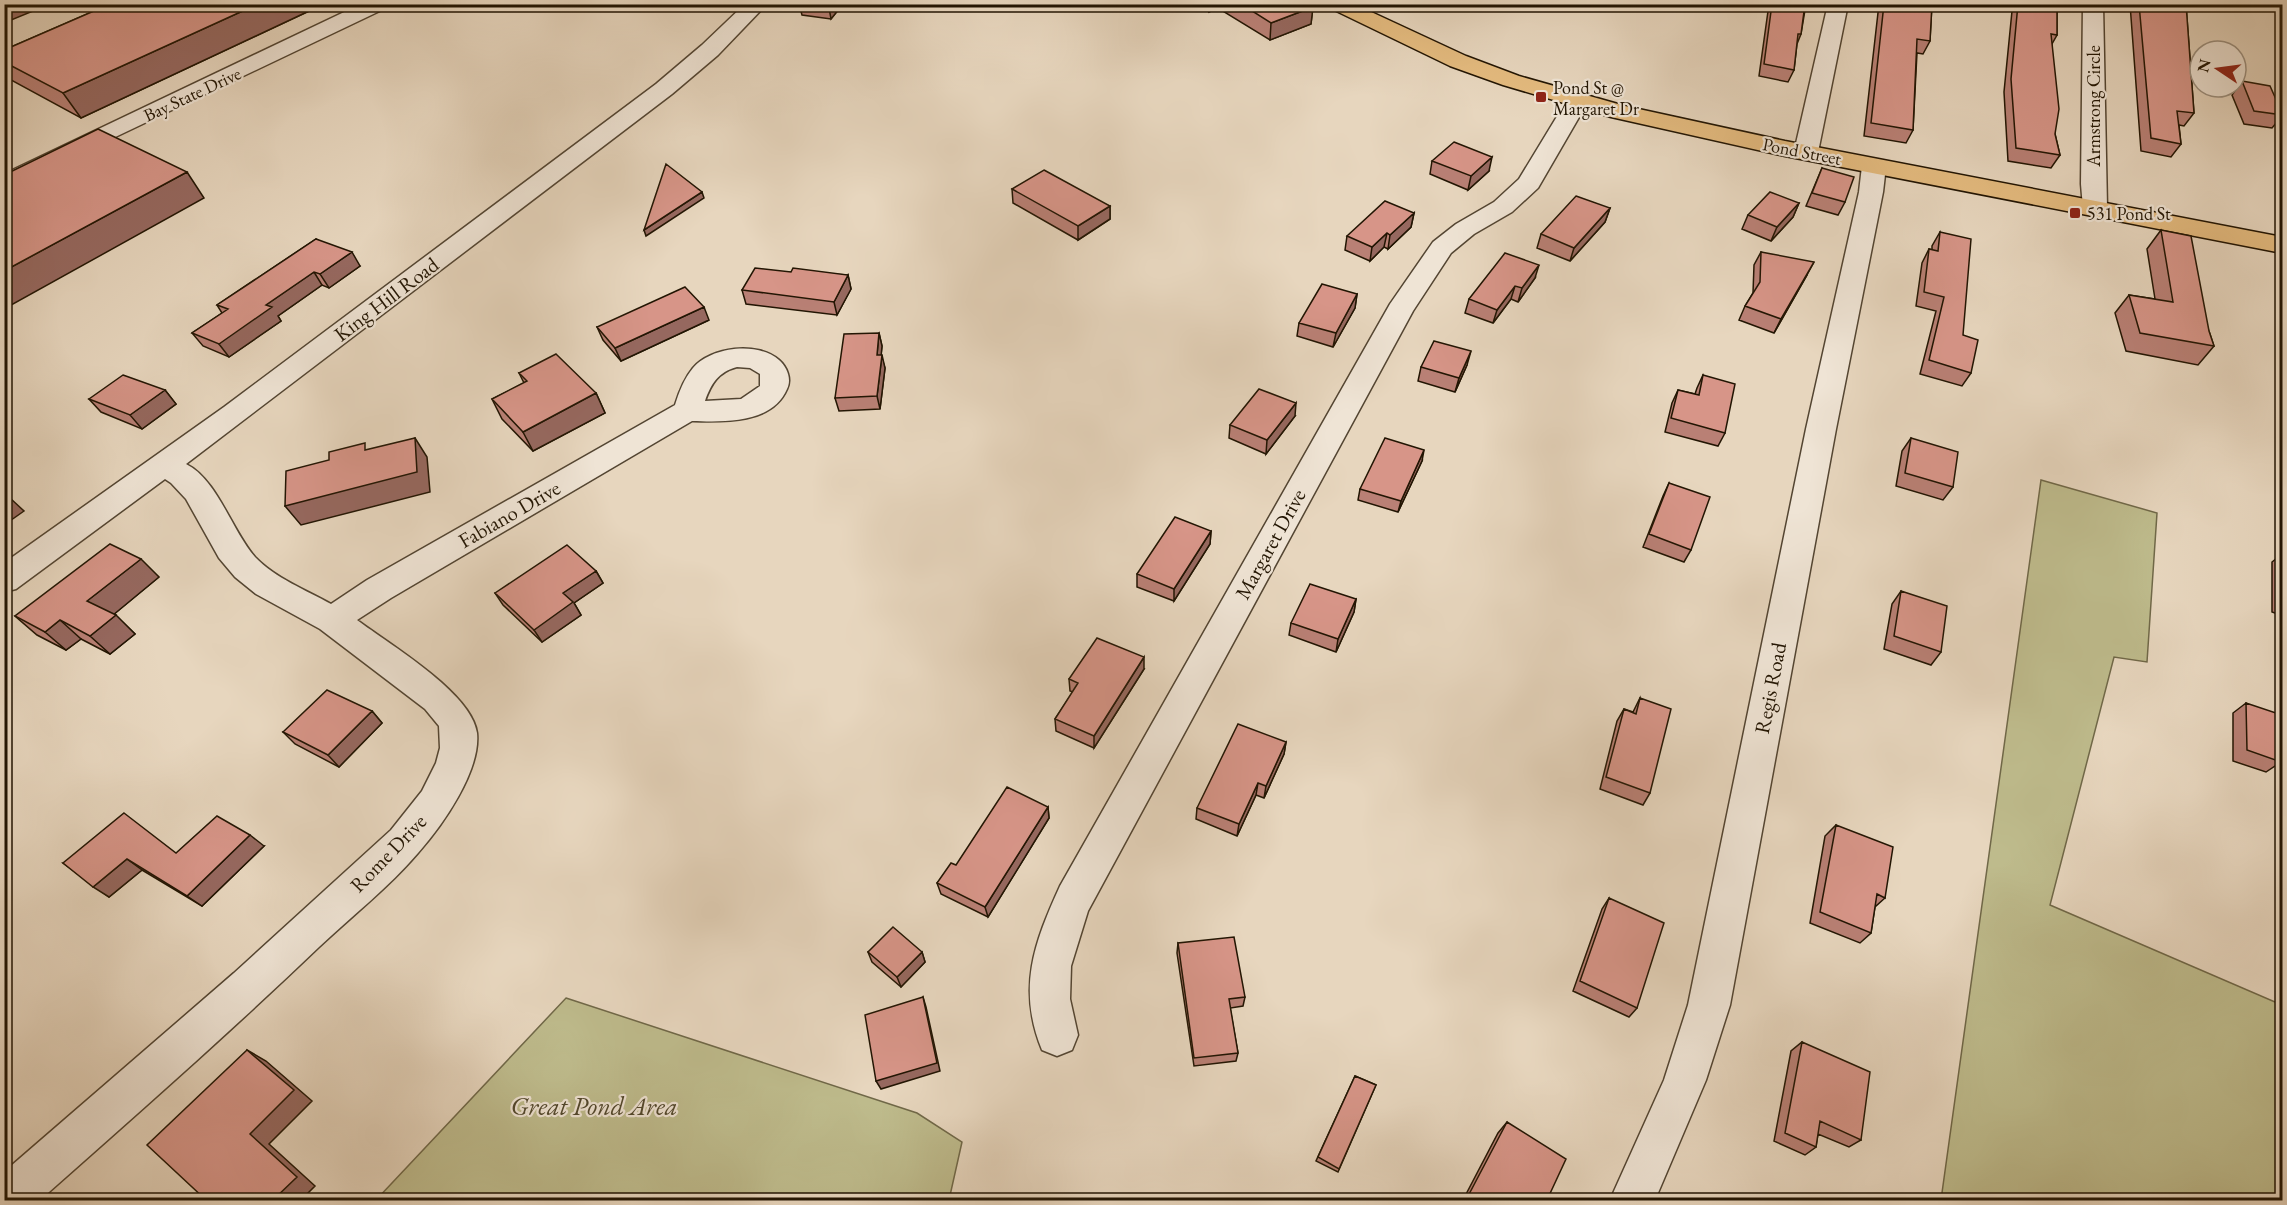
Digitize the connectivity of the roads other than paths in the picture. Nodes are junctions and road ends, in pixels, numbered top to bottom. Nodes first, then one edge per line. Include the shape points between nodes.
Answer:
1 (379, 4) edge
2 (757, 4) edge
3 (1337, 4) edge
4 (1838, 4) edge
5 (2092, 4) edge
6 (1578, 100) junction
7 (1806, 152) junction
8 (1874, 166) junction
9 (4, 183) edge
10 (2095, 208) junction
11 (2283, 245) edge
12 (687, 411) dead end
13 (164, 466) junction
14 (4, 580) edge
15 (332, 620) junction
16 (1057, 1035) dead end
17 (7, 1200) edge
18 (1632, 1200) edge

1 - 9 street, Bay State Drive
2 - 13 street, King Hill Road via 663,89
3 - 6 main road, Pond Street via 1458,61
4 - 7 street
5 - 10 street, Armstrong Circle
6 - 7 main road, Pond Street
6 - 16 street, Margaret Drive via 1529,183 1503,207 1442,248 1400,310 1064,920 1048,988
7 - 8 main road, Pond Street
8 - 10 main road, Pond Street
8 - 18 street, Regis Road via 1872,192 1817,449 1709,1005 1680,1097
10 - 11 main road, Pond Street
12 - 15 street, Fabiano Drive
13 - 14 street, King Hill Road
13 - 15 street, Rome Drive via 197,491 230,549 246,568 268,585
15 - 17 street, Rome Drive via 437,699 455,719 459,733 454,765 435,803 404,842 292,948

